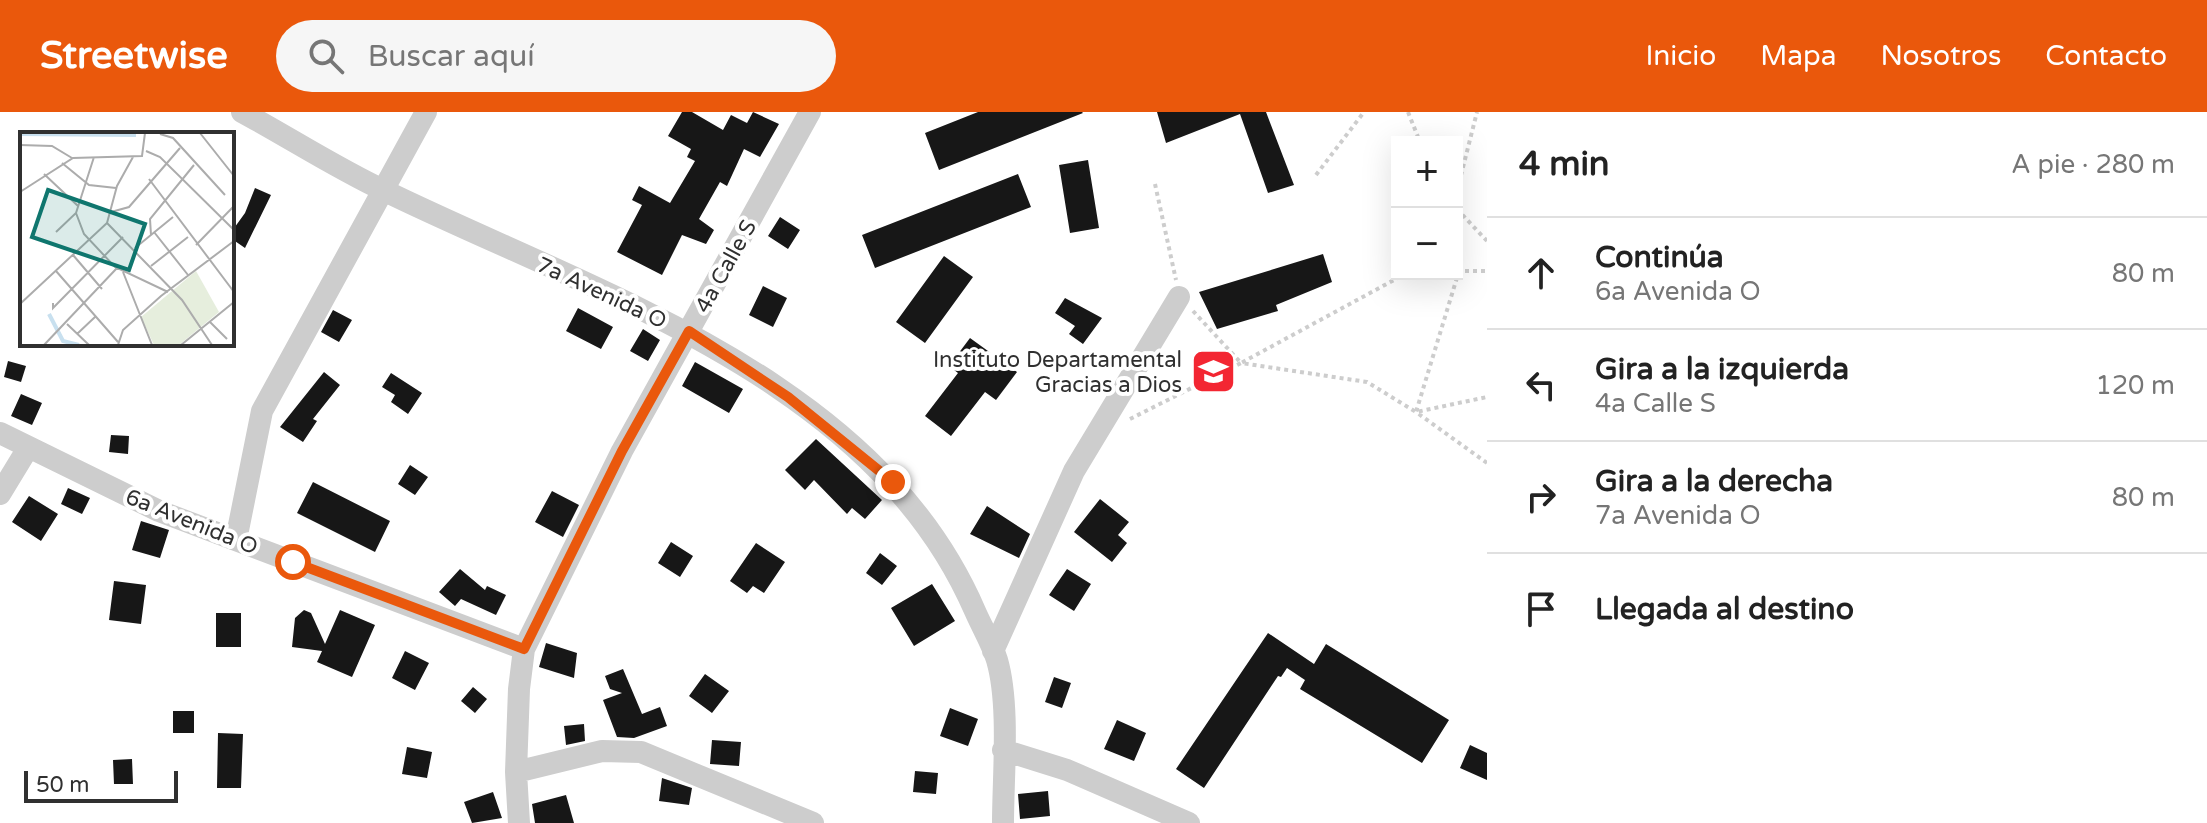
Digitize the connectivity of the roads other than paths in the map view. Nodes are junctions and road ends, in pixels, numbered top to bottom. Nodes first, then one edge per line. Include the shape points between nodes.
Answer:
1 (242, 112) edge
2 (426, 112) edge
3 (810, 112) edge
4 (382, 190) junction
5 (1179, 297) road end
6 (689, 331) junction
7 (0, 433) edge
8 (28, 448) junction
9 (0, 494) edge
10 (236, 540) junction
11 (524, 649) junction
12 (993, 651) junction
13 (1003, 750) junction
14 (516, 772) junction
15 (519, 823) edge
16 (813, 823) edge
17 (1003, 823) edge
18 (1189, 823) edge

1 - 4 street, 7a Avenida O
2 - 4 street
3 - 6 street, 4a Calle S
4 - 6 street, 7a Avenida O
4 - 10 street via 262,411
5 - 12 street via 1074,471
6 - 11 street, 4a Calle S via 622,451
6 - 12 street, 7a Avenida O via 788,397 893,482 942,548
7 - 8 street, 6a Avenida O
8 - 9 street
8 - 10 street, 6a Avenida O via 159,511
10 - 11 street, 6a Avenida O
11 - 14 street, 4a Calle S
12 - 13 street, 7a Avenida O
13 - 17 street, 7a Avenida O
13 - 18 street via 1067,770
14 - 15 street, 4a Calle S
14 - 16 street via 602,751 641,752

